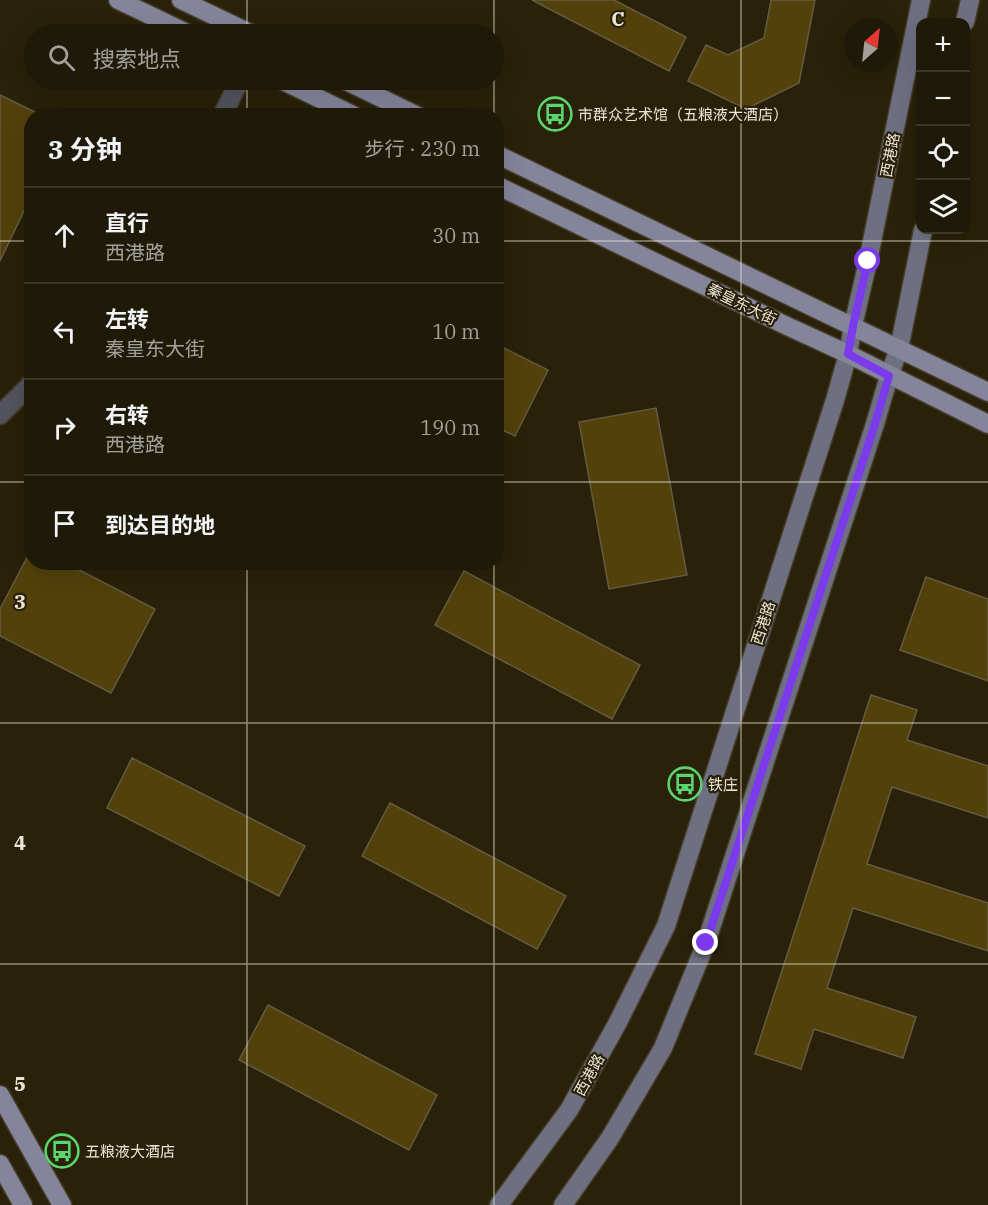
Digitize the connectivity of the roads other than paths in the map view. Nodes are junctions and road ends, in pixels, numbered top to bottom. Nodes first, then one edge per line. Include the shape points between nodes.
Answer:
1 (118, 0) edge
2 (181, 0) edge
3 (921, 0) edge
4 (970, 0) edge
5 (966, 18) edge
6 (168, 24) edge
7 (231, 24) edge
8 (235, 90) edge
9 (302, 90) edge
10 (365, 90) edge
11 (226, 108) edge
12 (339, 108) edge
13 (402, 108) edge
14 (504, 158) edge
15 (504, 189) edge
16 (922, 234) edge
17 (853, 326) junction
18 (899, 349) junction
19 (848, 354) junction
20 (889, 376) junction
21 (24, 391) edge
22 (988, 392) edge
23 (0, 415) edge
24 (988, 424) edge
25 (0, 1095) edge
26 (0, 1164) edge
27 (23, 1205) edge
28 (62, 1205) edge
29 (499, 1205) edge
30 (563, 1205) edge

1 - 6 main road
2 - 7 main road
3 - 17 main road, 西港路
4 - 5 main road
8 - 11 street
9 - 12 main road
10 - 13 main road
14 - 17 main road, 秦皇东大街
15 - 19 main road, 秦皇东大街
16 - 18 main road
17 - 18 main road, 秦皇东大街
17 - 19 main road, 西港路
18 - 20 main road
18 - 22 main road, 秦皇东大街
19 - 20 main road, 秦皇东大街
19 - 29 main road, 西港路 via 666,926 569,1110
20 - 24 main road, 秦皇东大街
20 - 30 main road via 706,943 663,1048 610,1138
21 - 23 street
25 - 28 main road
26 - 27 main road

